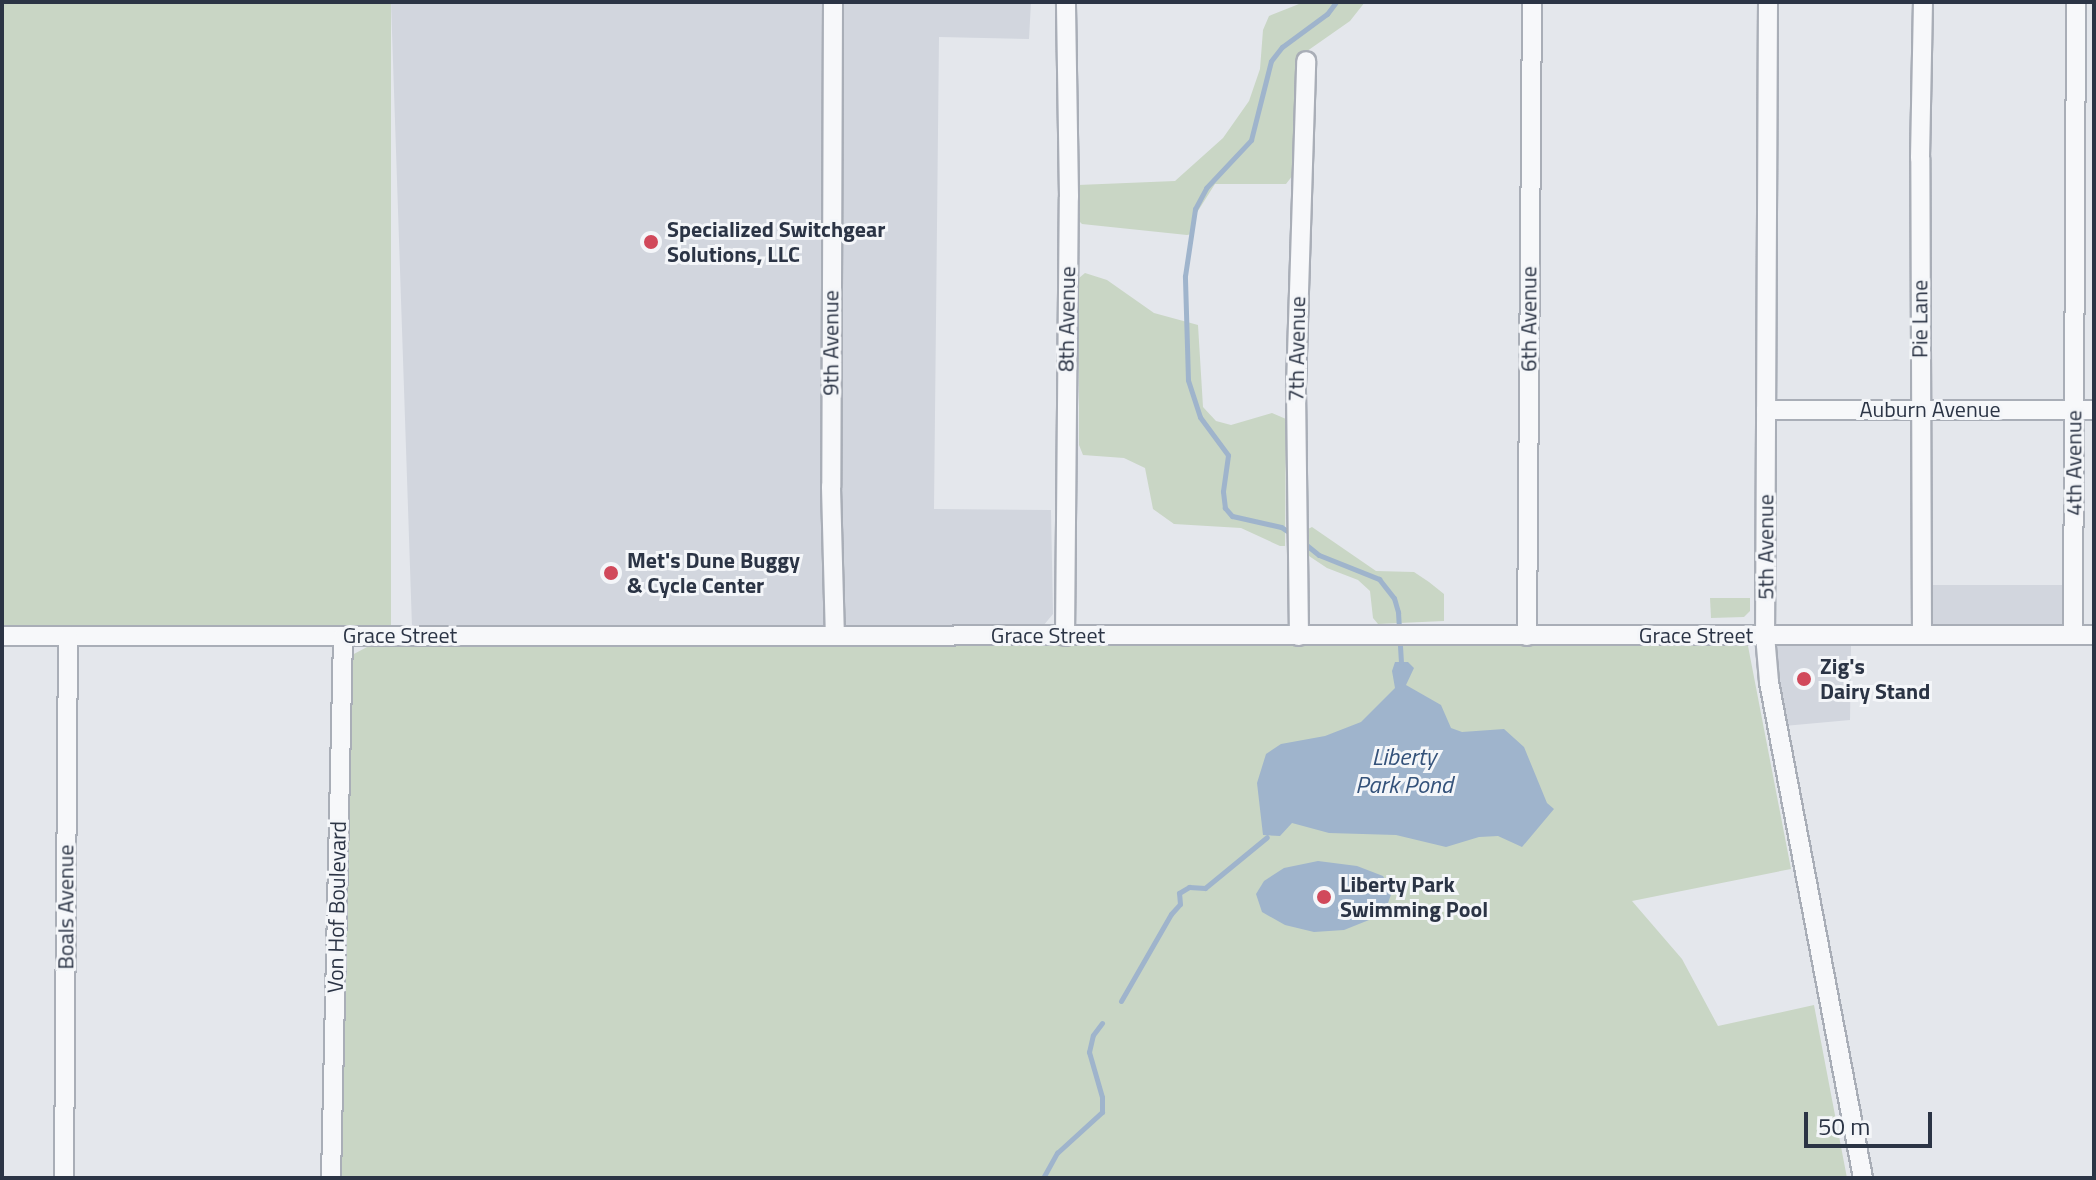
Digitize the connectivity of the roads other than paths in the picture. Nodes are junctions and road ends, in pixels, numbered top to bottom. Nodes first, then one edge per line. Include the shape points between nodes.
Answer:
1 (833, 2) edge
2 (1066, 2) edge
3 (1532, 2) edge
4 (1768, 2) edge
5 (1923, 2) edge
6 (2076, 2) edge
7 (1306, 61) dead end
8 (1766, 410) junction
9 (1921, 410) junction
10 (2074, 410) junction
11 (2094, 410) edge
12 (1765, 635) junction
13 (1922, 635) junction
14 (2073, 635) junction
15 (2094, 635) edge
16 (2, 636) edge
17 (68, 636) junction
18 (343, 636) junction
19 (835, 636) junction
20 (1065, 636) junction
21 (1299, 636) junction
22 (1527, 636) junction
23 (64, 1178) edge
24 (331, 1178) edge
25 (1863, 1178) edge

1 - 19 street, 9th Avenue
2 - 20 street, 8th Avenue
3 - 22 street, 6th Avenue
4 - 8 street, 5th Avenue
5 - 9 street, Pie Lane
6 - 10 street, 4th Avenue
7 - 21 street, 7th Avenue via 1296,387
8 - 9 street, Auburn Avenue
8 - 12 street, 5th Avenue
9 - 10 street, Auburn Avenue
9 - 13 street, Pie Lane
10 - 11 street, Auburn Avenue
10 - 14 street, 4th Avenue
12 - 13 street, Grace Street
12 - 22 street, Grace Street
12 - 25 street, 5th Avenue via 1773,712
13 - 14 street, Grace Street
14 - 15 street, Grace Street
16 - 17 street, Grace Street
17 - 18 street, Grace Street
17 - 23 street, Boals Avenue
18 - 19 street, Grace Street
18 - 24 street, Von Hof Boulevard
19 - 20 street, Grace Street
20 - 21 street, Grace Street
21 - 22 street, Grace Street

